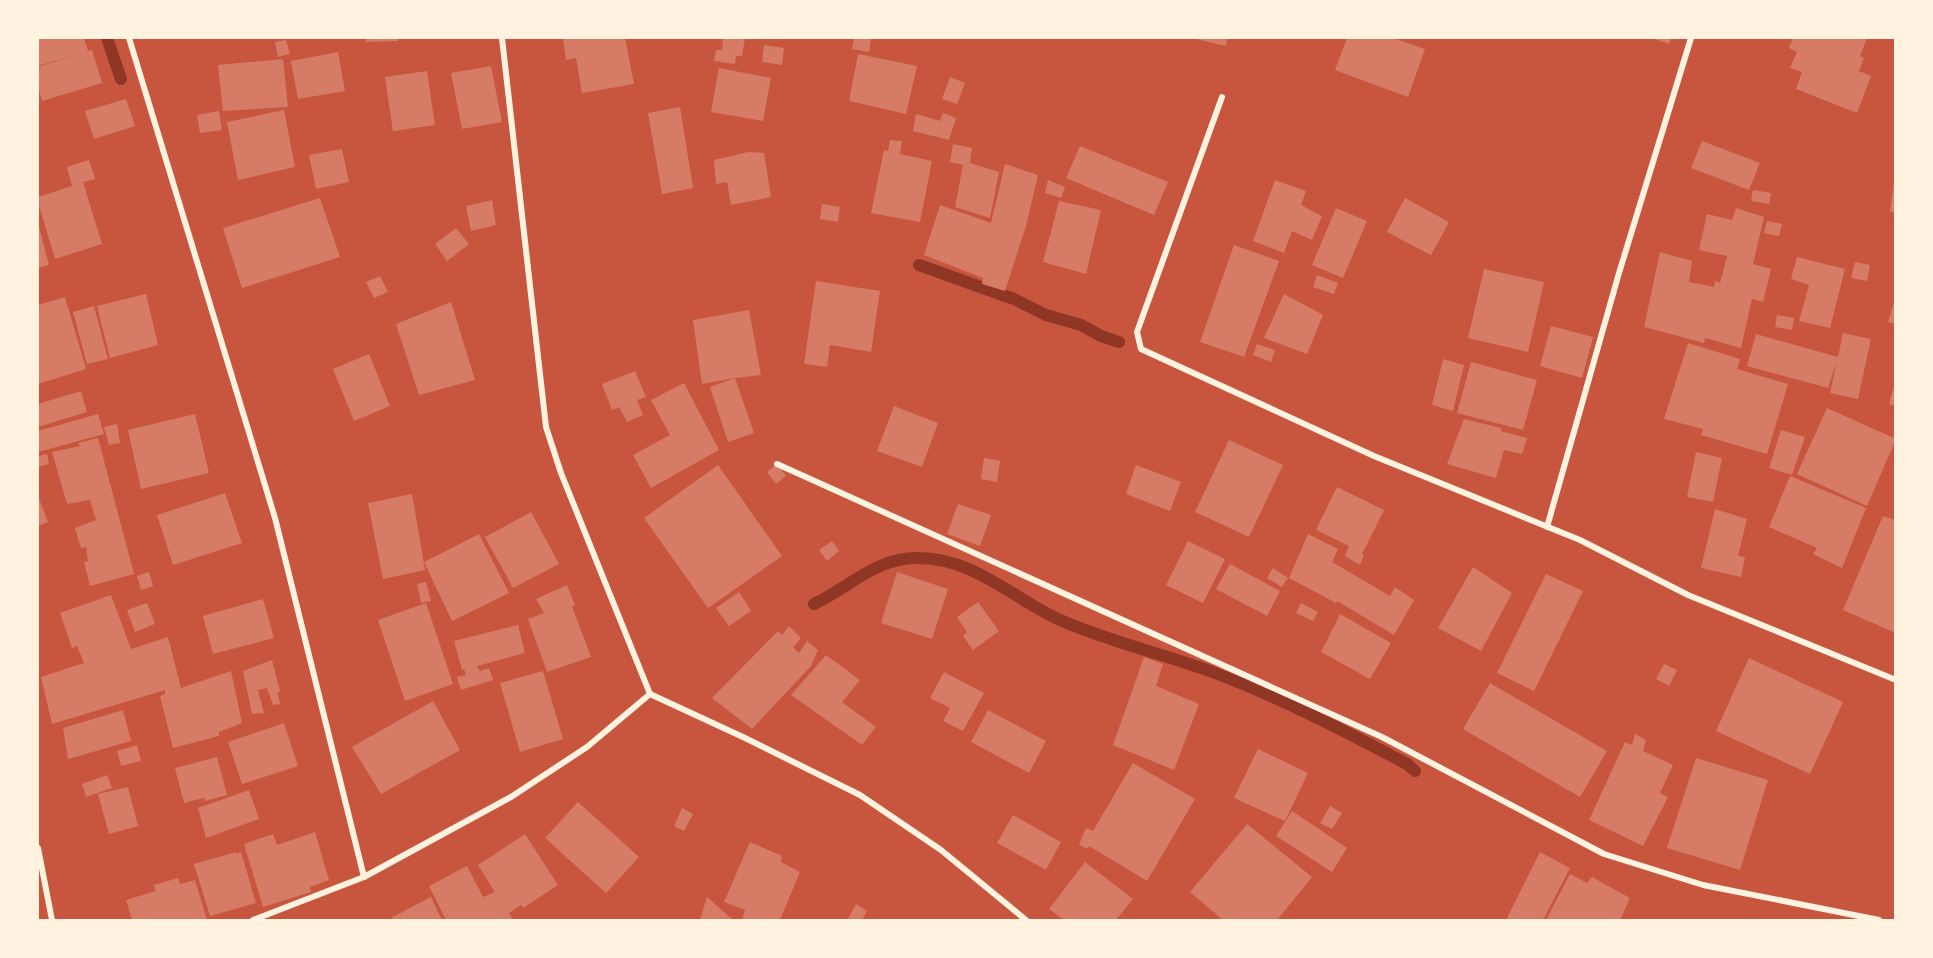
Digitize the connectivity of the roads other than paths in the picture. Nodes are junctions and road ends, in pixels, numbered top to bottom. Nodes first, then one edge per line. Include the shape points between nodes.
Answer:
1 (129, 38) edge
2 (502, 38) edge
3 (1691, 38) edge
4 (1222, 97) dead end
5 (777, 464) dead end
6 (1547, 527) junction
7 (1896, 680) edge
8 (650, 694) junction
9 (38, 848) edge
10 (364, 878) junction
11 (52, 921) edge
12 (253, 921) edge
13 (1026, 921) edge
14 (1879, 921) edge

1 - 10 street via 275,518
2 - 8 street via 546,427
3 - 6 street
4 - 6 street via 1137,332 1141,349 1374,456
5 - 14 street via 1382,737 1604,854 1703,885
6 - 7 street via 1688,595
8 - 10 street via 587,747 511,797
8 - 13 street via 860,795 941,850
9 - 11 street
10 - 12 street

